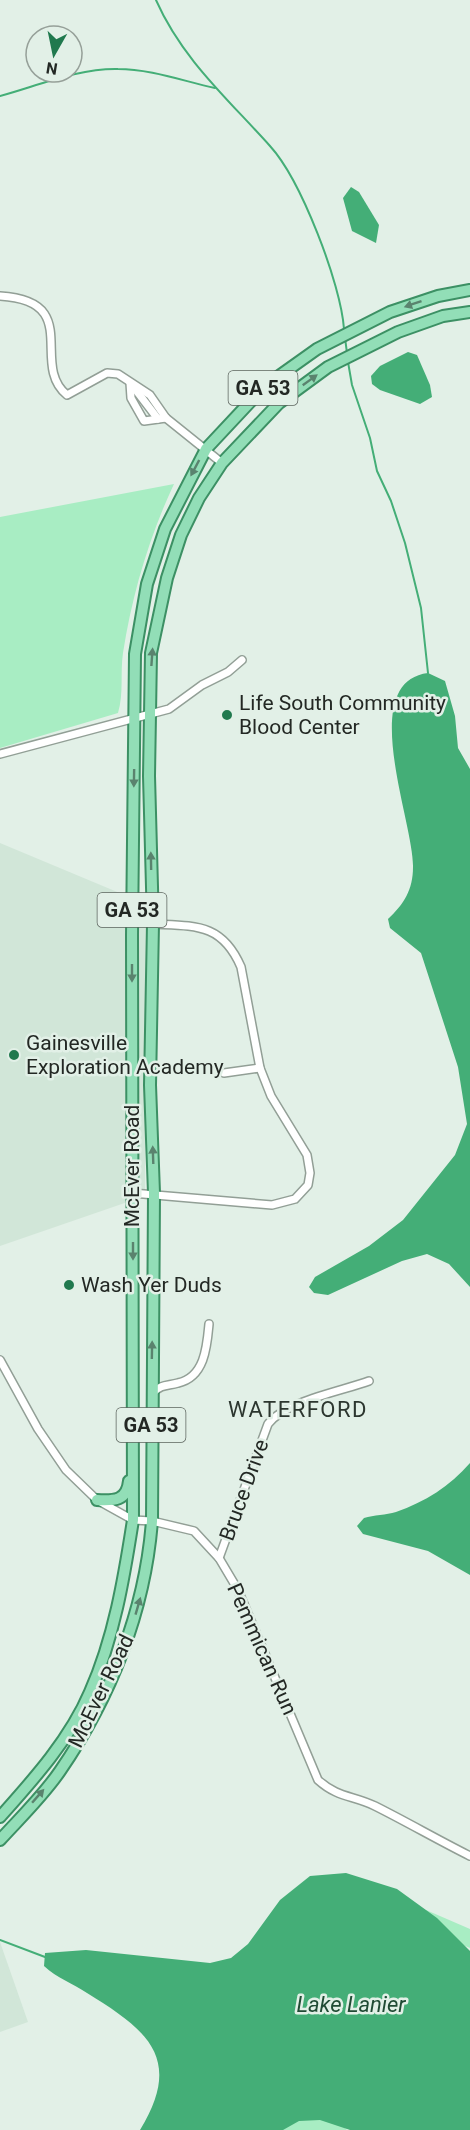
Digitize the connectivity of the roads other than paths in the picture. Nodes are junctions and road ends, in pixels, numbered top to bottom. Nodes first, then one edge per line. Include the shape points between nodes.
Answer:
1 (470, 290) edge
2 (0, 296) edge
3 (470, 312) edge
4 (130, 383) junction
5 (162, 418) junction
6 (206, 449) junction
7 (222, 463) junction
8 (242, 660) dead end
9 (151, 715) junction
10 (136, 719) junction
11 (0, 754) edge
12 (153, 924) junction
13 (260, 1068) junction
14 (224, 1072) dead end
15 (132, 1193) junction
16 (154, 1193) junction
17 (209, 1324) dead end
18 (0, 1360) edge
19 (369, 1381) dead end
20 (151, 1394) junction
21 (134, 1416) junction
22 (97, 1500) junction
23 (133, 1520) junction
24 (152, 1521) junction
25 (219, 1558) junction
26 (0, 1817) edge
27 (0, 1840) edge
28 (470, 1856) edge

1 -> 6 main road, McEver Road / GA 53 via 390,312 317,349 265,386
2 - 4 street via 31,303 47,317 54,380 67,395 107,373 118,374
7 -> 3 main road, McEver Road / GA 53 via 279,403 328,367 398,332 443,316
4 - 5 street
4 - 5 street via 130,398 144,421
5 - 6 street
6 - 7 street
6 -> 10 main road, McEver Road / GA 53 via 165,529 147,584 135,654
9 -> 7 main road, McEver Road / GA 53 via 152,653 167,578 199,498
8 - 9 street via 169,709
9 - 10 street
12 -> 9 main road, McEver Road / GA 53
10 - 11 street
10 -> 15 main road, McEver Road / GA 53
12 - 13 street via 192,925 210,930 236,954 242,967
16 -> 12 main road, McEver Road / GA 53 via 150,1085
13 - 14 street
13 - 16 street via 271,1096 307,1155 310,1173 302,1193 272,1205
15 - 16 street
15 -> 21 main road, McEver Road / GA 53
20 -> 16 main road, McEver Road / GA 53
17 - 20 street via 203,1358 195,1374 182,1382 160,1385
18 - 22 street via 66,1470
19 - 25 street, Bruce Drive via 298,1405 268,1424
20 - 24 main road, McEver Road / GA 53
21 - 22 main road via 127,1492 119,1500
21 - 23 main road, McEver Road / GA 53
22 - 23 street
23 - 24 street, Pemmican Run
23 - 26 main road, McEver Road / GA 53 via 106,1650 90,1694 42,1770
24 - 25 street, Pemmican Run via 194,1531
27 -> 24 main road, McEver Road / GA 53 via 59,1773 102,1699 137,1609 149,1557
25 - 28 street, Pemmican Run via 238,1590 279,1684 310,1767 326,1788 338,1796 374,1805

